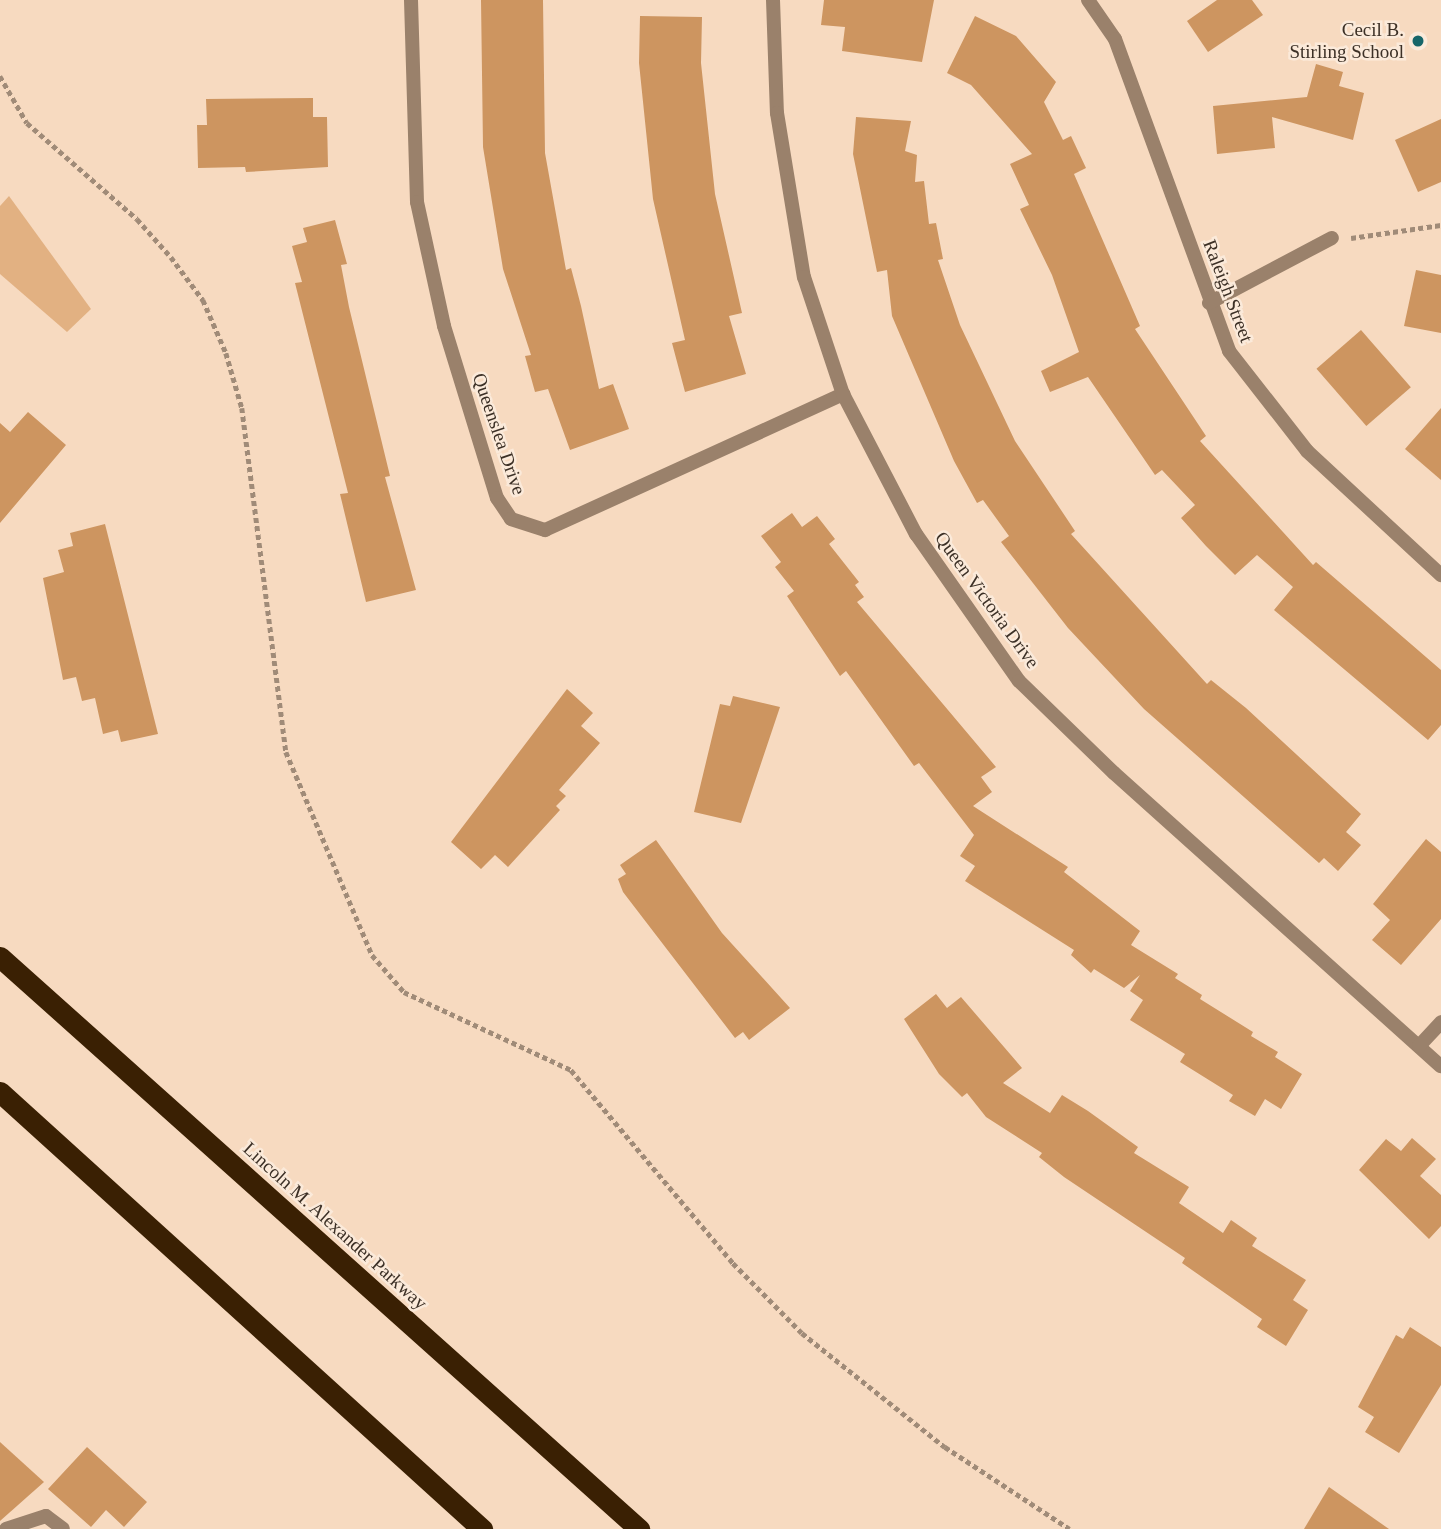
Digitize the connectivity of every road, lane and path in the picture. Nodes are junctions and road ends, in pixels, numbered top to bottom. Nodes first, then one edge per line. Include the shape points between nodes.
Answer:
1 (411, 0) edge
2 (773, 0) edge
3 (1088, 0) edge
4 (0, 76) edge
5 (1441, 225) edge
6 (1332, 238) joint
7 (1209, 303) junction
8 (844, 394) junction
9 (1441, 575) edge
10 (0, 957) edge
11 (1441, 1022) edge
12 (1419, 1046) junction
13 (1441, 1066) edge
14 (0, 1092) edge
15 (618, 1510) junction
16 (6, 1529) edge
17 (63, 1529) edge
18 (482, 1529) edge
19 (639, 1529) edge
20 (646, 1529) edge
21 (1070, 1529) edge

1 - 8 street, Queenslea Drive via 418,202 443,326 497,498 511,519 545,530
2 - 8 street, Queen Victoria Drive via 771,32 788,196 808,290
3 - 7 street, Raleigh Street via 1115,39 1149,123
4 - 21 path via 27,122 137,219 171,257 203,300 226,353 242,408 286,752 373,955 404,992 571,1070 724,1254 802,1333 945,1447
5 - 6 path via 1379,237
6 - 7 street
7 - 9 street, Raleigh Street via 1229,351 1280,421
8 - 12 street, Queen Victoria Drive via 916,534 1019,681 1114,773
10 - 15 highway, Lincoln M. Alexander Parkway
11 - 12 street
12 - 13 street, Queen Victoria Drive
14 - 18 highway
15 - 19 highway, Lincoln M. Alexander Parkway
15 - 20 highway
16 - 17 street via 46,1516

